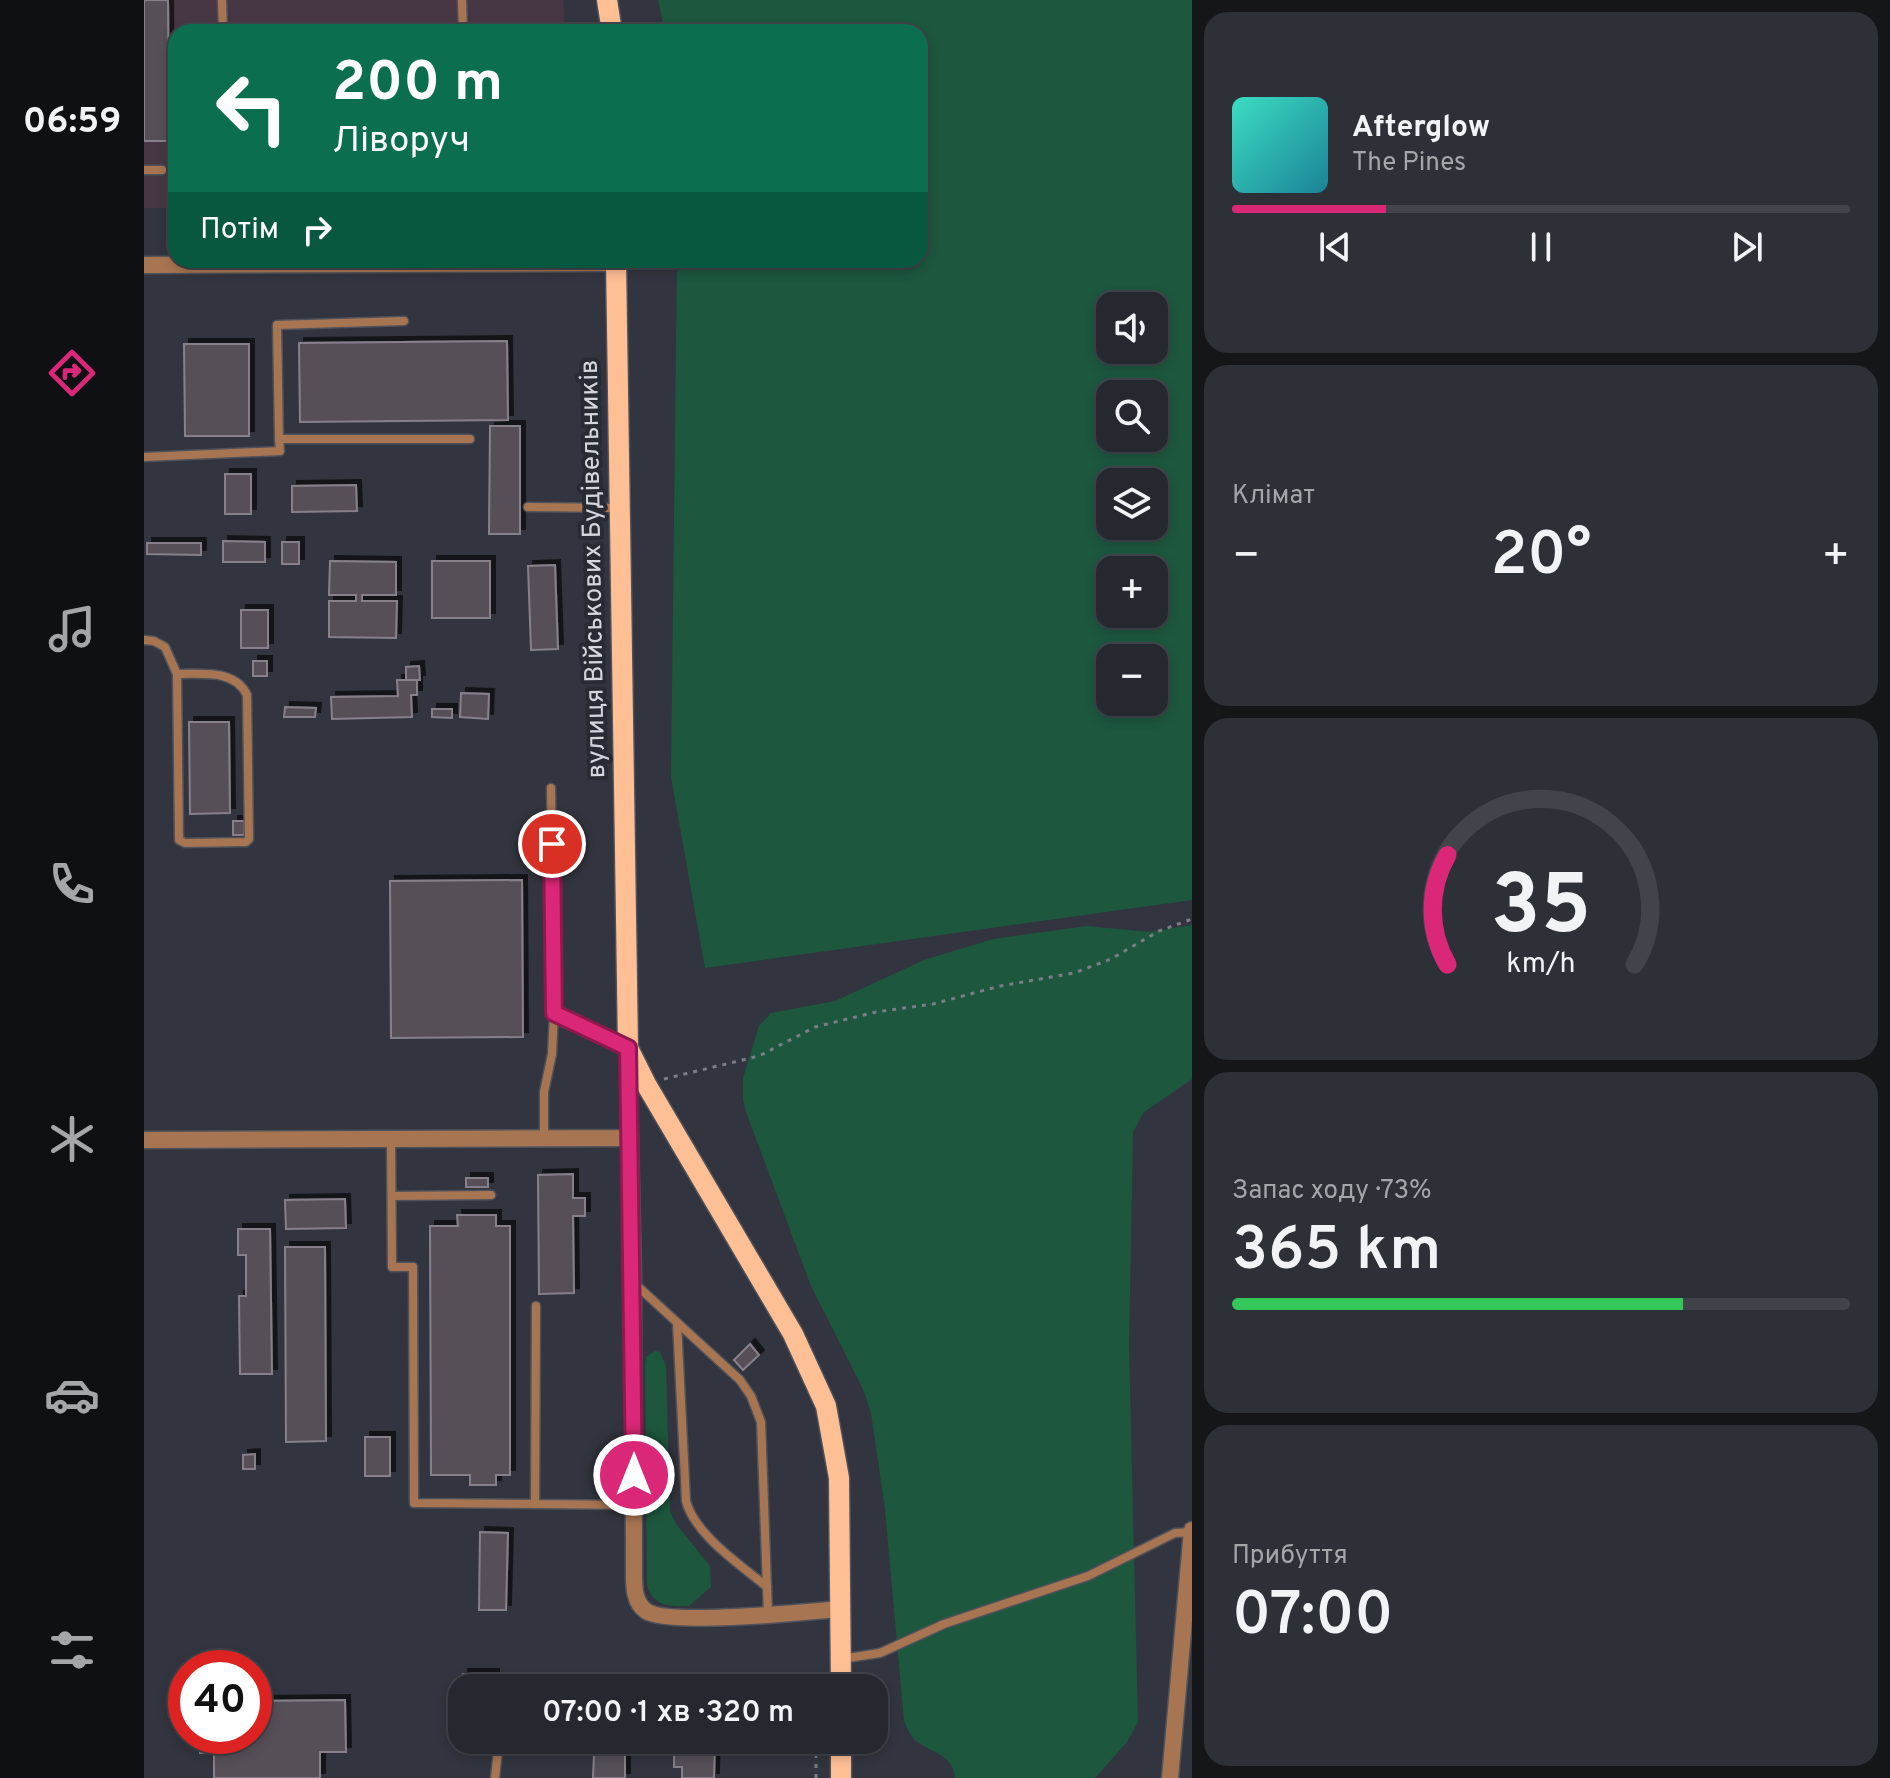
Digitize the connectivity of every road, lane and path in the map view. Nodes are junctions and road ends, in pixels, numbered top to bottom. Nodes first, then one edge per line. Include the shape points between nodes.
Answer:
1 (222, 0) edge
2 (462, 0) edge
3 (607, 0) edge
4 (223, 24) edge
5 (463, 24) edge
6 (611, 24) edge
7 (144, 170) edge
8 (162, 170) dead end
9 (144, 265) edge
10 (168, 265) edge
11 (616, 268) edge
12 (404, 321) dead end
13 (279, 439) junction
14 (470, 439) dead end
15 (144, 457) edge
16 (528, 507) dead end
17 (618, 508) junction
18 (144, 640) edge
19 (177, 674) junction
20 (551, 788) dead end
21 (1192, 919) edge
22 (554, 1013) junction
23 (628, 1048) junction
24 (646, 1084) junction
25 (630, 1138) junction
26 (544, 1139) junction
27 (144, 1140) edge
28 (391, 1141) junction
29 (491, 1195) dead end
30 (392, 1196) junction
31 (633, 1282) junction
32 (536, 1306) dead end
33 (677, 1323) junction
34 (535, 1504) junction
35 (634, 1505) junction
36 (1192, 1531) edge
37 (767, 1587) junction
38 (840, 1609) junction
39 (768, 1614) junction
40 (840, 1659) junction
41 (1186, 1665) edge
42 (841, 1674) edge
43 (498, 1754) edge
44 (816, 1754) edge
45 (841, 1754) edge
46 (495, 1778) edge
47 (816, 1778) edge
48 (841, 1778) edge
49 (1170, 1778) edge

1 - 4 lane
2 - 5 lane
3 - 6 main road
7 - 8 lane
9 - 10 street
11 - 17 main road, вулиця Військових Будівельників
12 - 13 lane via 277,325
13 - 14 lane
13 - 15 lane via 280,451
16 - 17 lane
17 - 23 main road, вулиця Військових Будівельників
18 - 19 lane via 165,647
19 - 19 lane via 220,675 245,690 246,842 179,840
20 - 22 lane
21 - 24 path via 1074,973 815,1027 759,1056
22 - 23 lane
22 - 26 lane
23 - 24 main road, вулиця Військових Будівельників
23 - 25 street
24 - 38 main road, вулиця Військових Будівельників via 793,1334 826,1406 839,1478
25 - 26 street
25 - 31 street
26 - 28 street
27 - 28 street
28 - 30 lane
29 - 30 lane
30 - 34 lane via 392,1267 413,1267 414,1503
31 - 33 lane
31 - 35 street
32 - 34 lane
33 - 37 lane via 740,1380 761,1422
33 - 37 lane via 689,1511 698,1527
34 - 35 lane
35 - 39 street via 634,1583 645,1610 669,1617
36 - 40 lane via 1175,1533 1088,1576 944,1624 880,1653
36 - 41 street
37 - 39 lane
38 - 39 street
38 - 40 main road, вулиця Військових Будівельників
40 - 42 main road, вулиця Військових Будівельників
41 - 49 street
43 - 46 lane
44 - 47 path
45 - 48 main road

